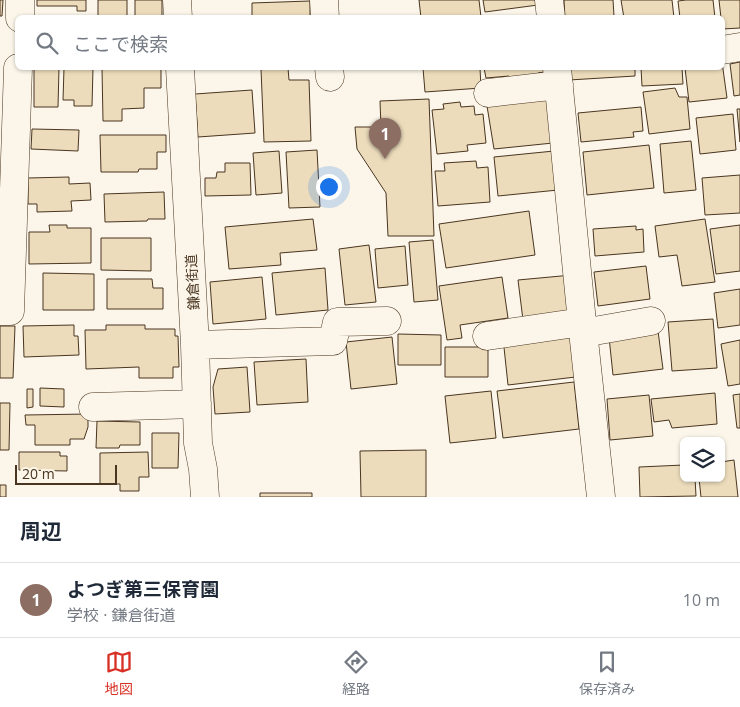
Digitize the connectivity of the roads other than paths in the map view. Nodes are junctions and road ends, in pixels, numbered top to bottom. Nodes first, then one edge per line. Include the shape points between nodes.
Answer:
1 (20, 0) edge
2 (177, 0) edge
3 (324, 0) edge
4 (549, 0) edge
5 (20, 15) edge
6 (178, 15) edge
7 (325, 15) edge
8 (551, 15) edge
9 (740, 47) edge
10 (725, 50) edge
11 (18, 70) edge
12 (180, 70) edge
13 (558, 76) edge
14 (488, 93) dead end
15 (0, 312) edge
16 (387, 321) dead end
17 (651, 321) dead end
18 (582, 327) junction
19 (487, 336) dead end
20 (195, 345) junction
21 (197, 404) junction
22 (93, 407) dead end
23 (205, 497) edge
24 (601, 497) edge

1 - 5 street
2 - 6 street
3 - 7 street
4 - 8 street
9 - 10 street
11 - 15 street via 10,311
12 - 20 street, 鎌倉街道
13 - 14 street
13 - 18 street
16 - 20 street via 337,322 333,341
17 - 18 street
18 - 19 street
18 - 24 street
20 - 21 street, 鎌倉街道
21 - 22 street
21 - 23 street, 鎌倉街道

